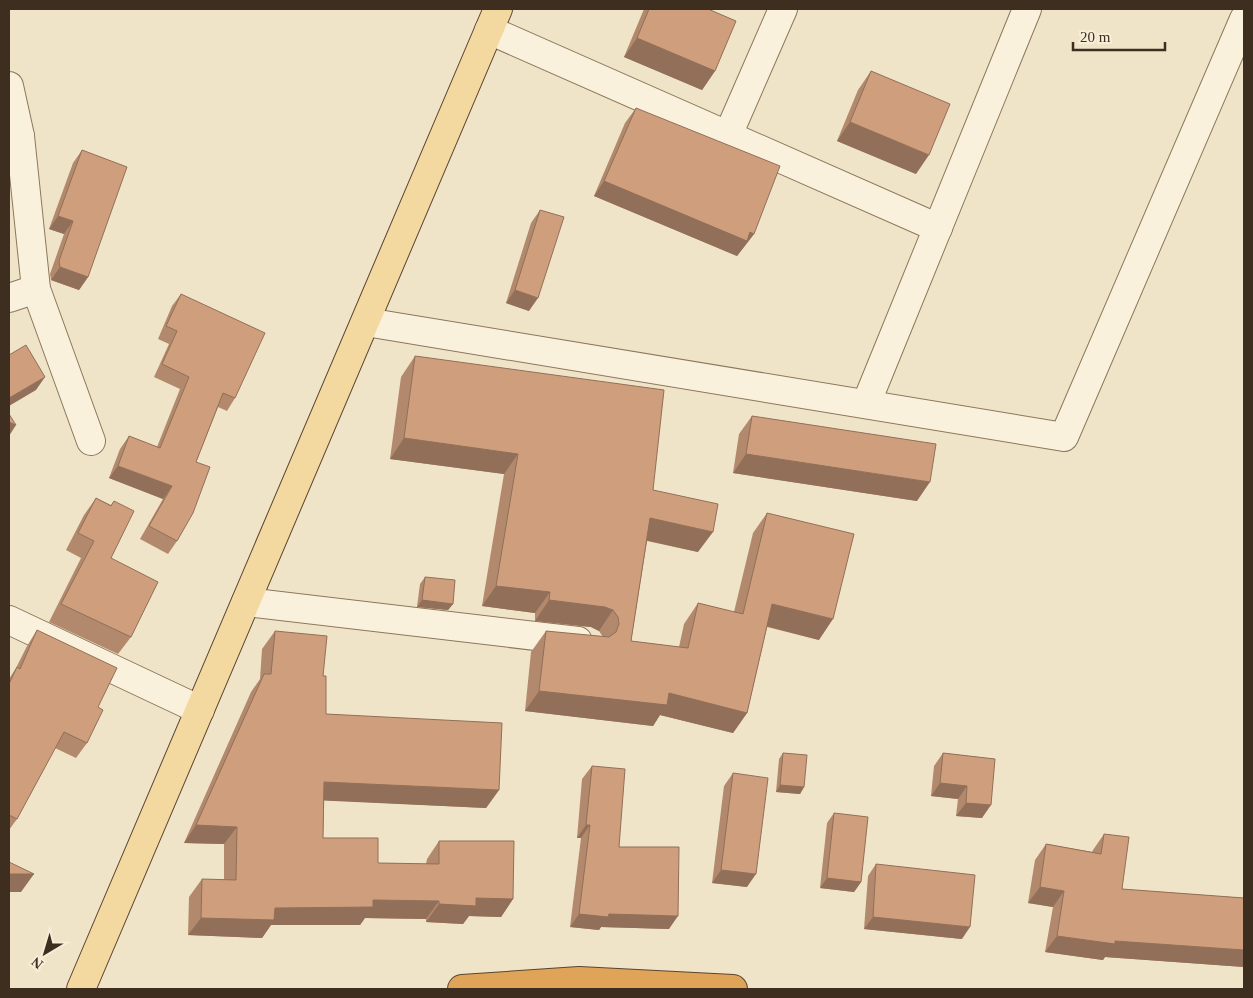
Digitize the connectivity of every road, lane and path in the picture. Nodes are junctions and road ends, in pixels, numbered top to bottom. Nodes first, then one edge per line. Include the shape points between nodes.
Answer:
1 (783, 9) edge
2 (1028, 9) edge
3 (494, 19) edge
4 (1244, 19) edge
5 (9, 86) edge
6 (728, 135) junction
7 (14, 140) edge
8 (938, 228) junction
9 (36, 289) junction
10 (9, 298) edge
11 (366, 322) junction
12 (866, 404) junction
13 (91, 441) dead end
14 (246, 602) junction
15 (9, 620) edge
16 (590, 643) edge
17 (200, 710) junction
18 (81, 989) edge
19 (462, 989) edge
20 (733, 989) edge

1 - 6 street
2 - 8 street
3 - 6 street
3 - 11 main road
4 - 12 street via 1064,437
5 - 7 street
6 - 8 street
7 - 9 street
8 - 12 street
9 - 10 street
9 - 13 street
11 - 12 street
11 - 14 main road
14 - 16 street
14 - 17 main road
15 - 17 street
17 - 18 main road
19 - 20 highway via 579,981

